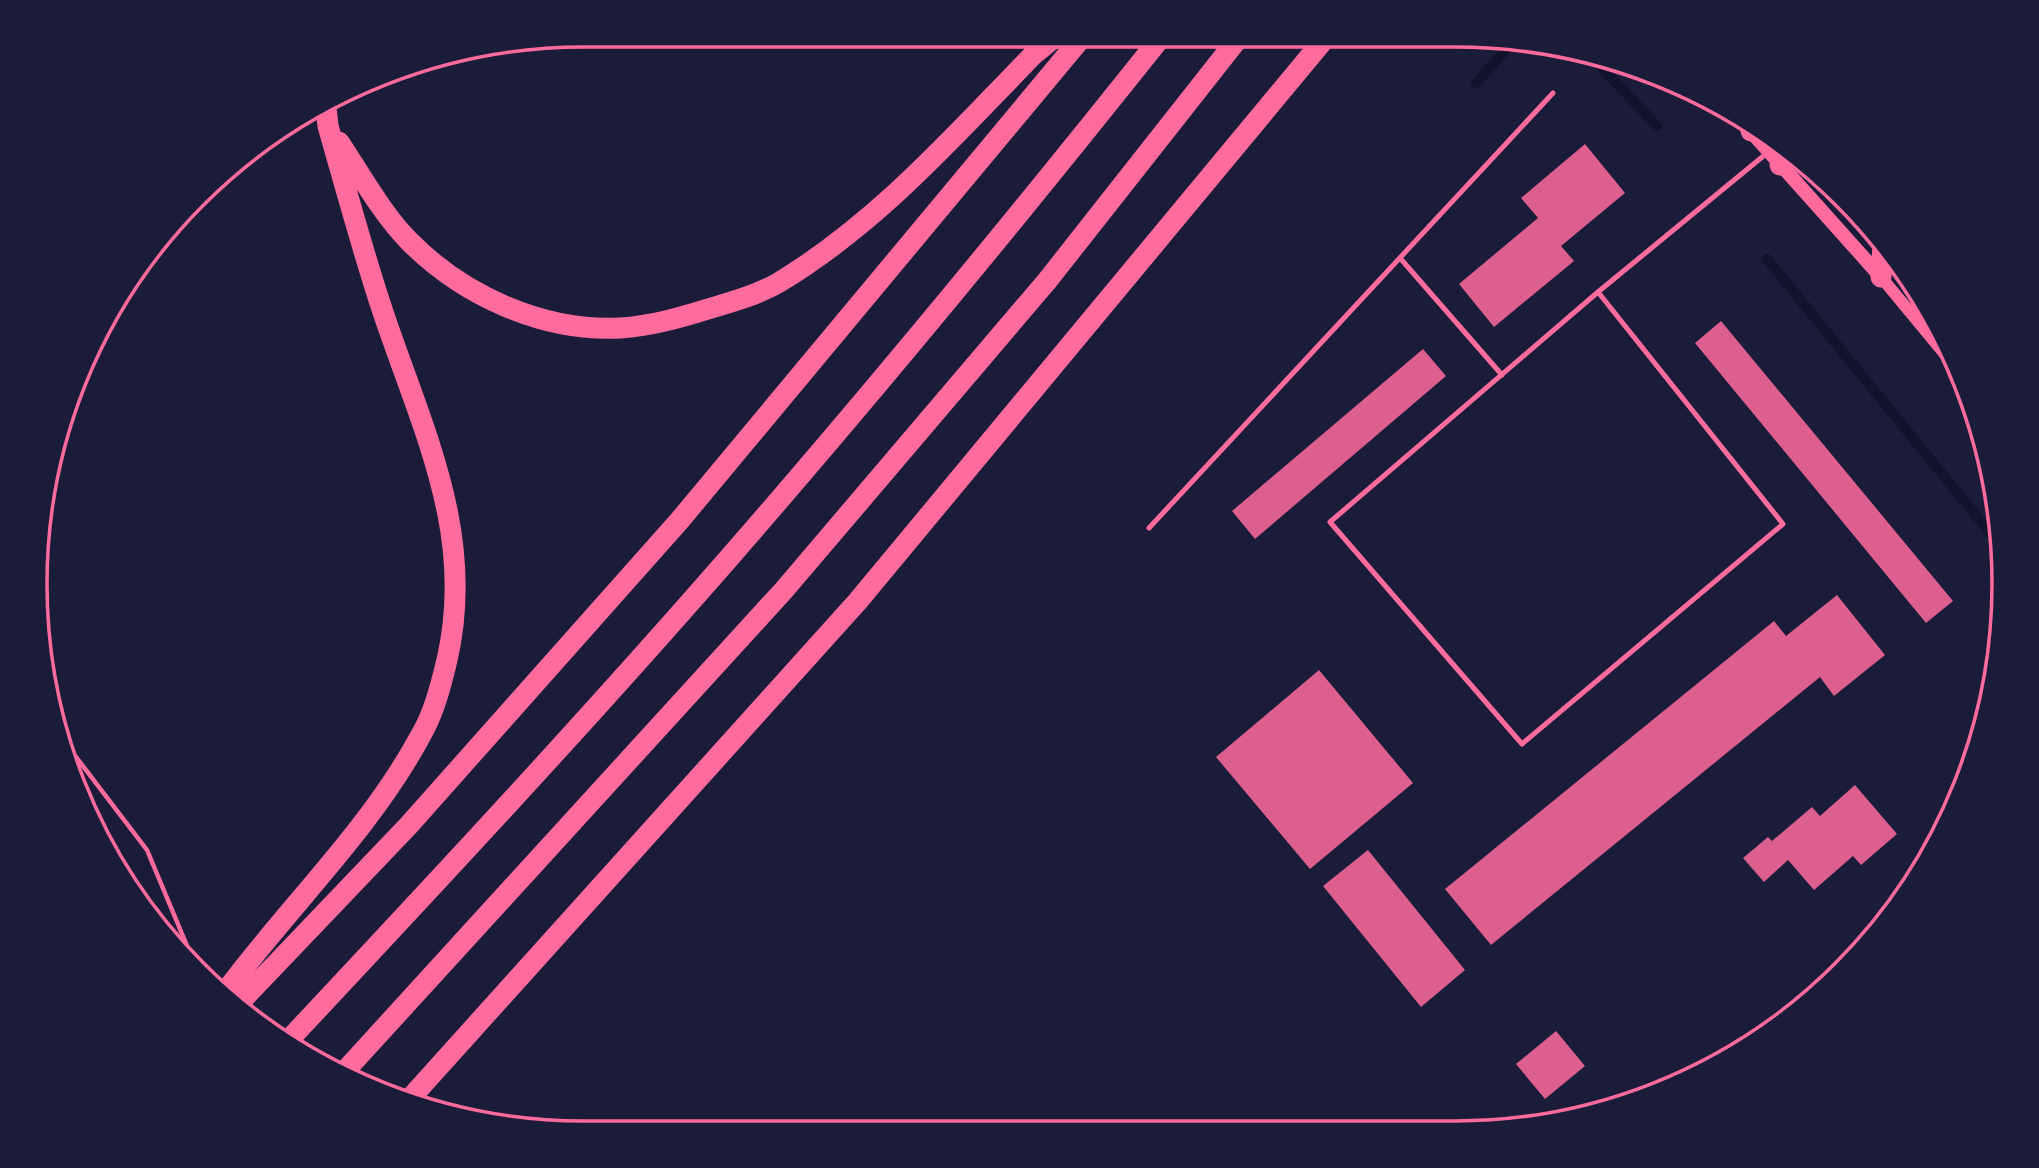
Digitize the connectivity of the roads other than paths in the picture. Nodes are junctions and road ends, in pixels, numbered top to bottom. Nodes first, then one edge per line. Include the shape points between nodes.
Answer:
1 (1043, 47) edge
2 (1074, 47) edge
3 (1153, 47) edge
4 (1232, 47) edge
5 (1318, 47) edge
6 (1552, 93) dead end
7 (327, 117) edge
8 (1781, 157) edge
9 (1400, 258) junction
10 (1882, 259) edge
11 (1881, 277) junction
12 (1598, 292) junction
13 (1931, 337) edge
14 (1502, 374) junction
15 (1149, 528) dead end
16 (229, 987) edge
17 (243, 999) edge
18 (294, 1035) edge
19 (349, 1066) edge
20 (415, 1093) edge

1 - 7 highway via 905,187 776,284 664,322 619,328 565,324 502,306 456,280 409,241
2 - 17 highway via 680,520 409,825
3 - 18 highway via 993,248 729,558
4 - 19 highway via 1047,281 793,579
5 - 20 highway via 858,601
6 - 9 lane
7 - 16 highway via 380,303 434,452 454,537 452,639 422,734 378,803
8 - 11 main road
8 - 12 lane
9 - 14 lane
9 - 15 lane
10 - 11 highway
11 - 13 street
12 - 14 lane
12 - 14 lane via 1783,524 1522,744 1330,522

